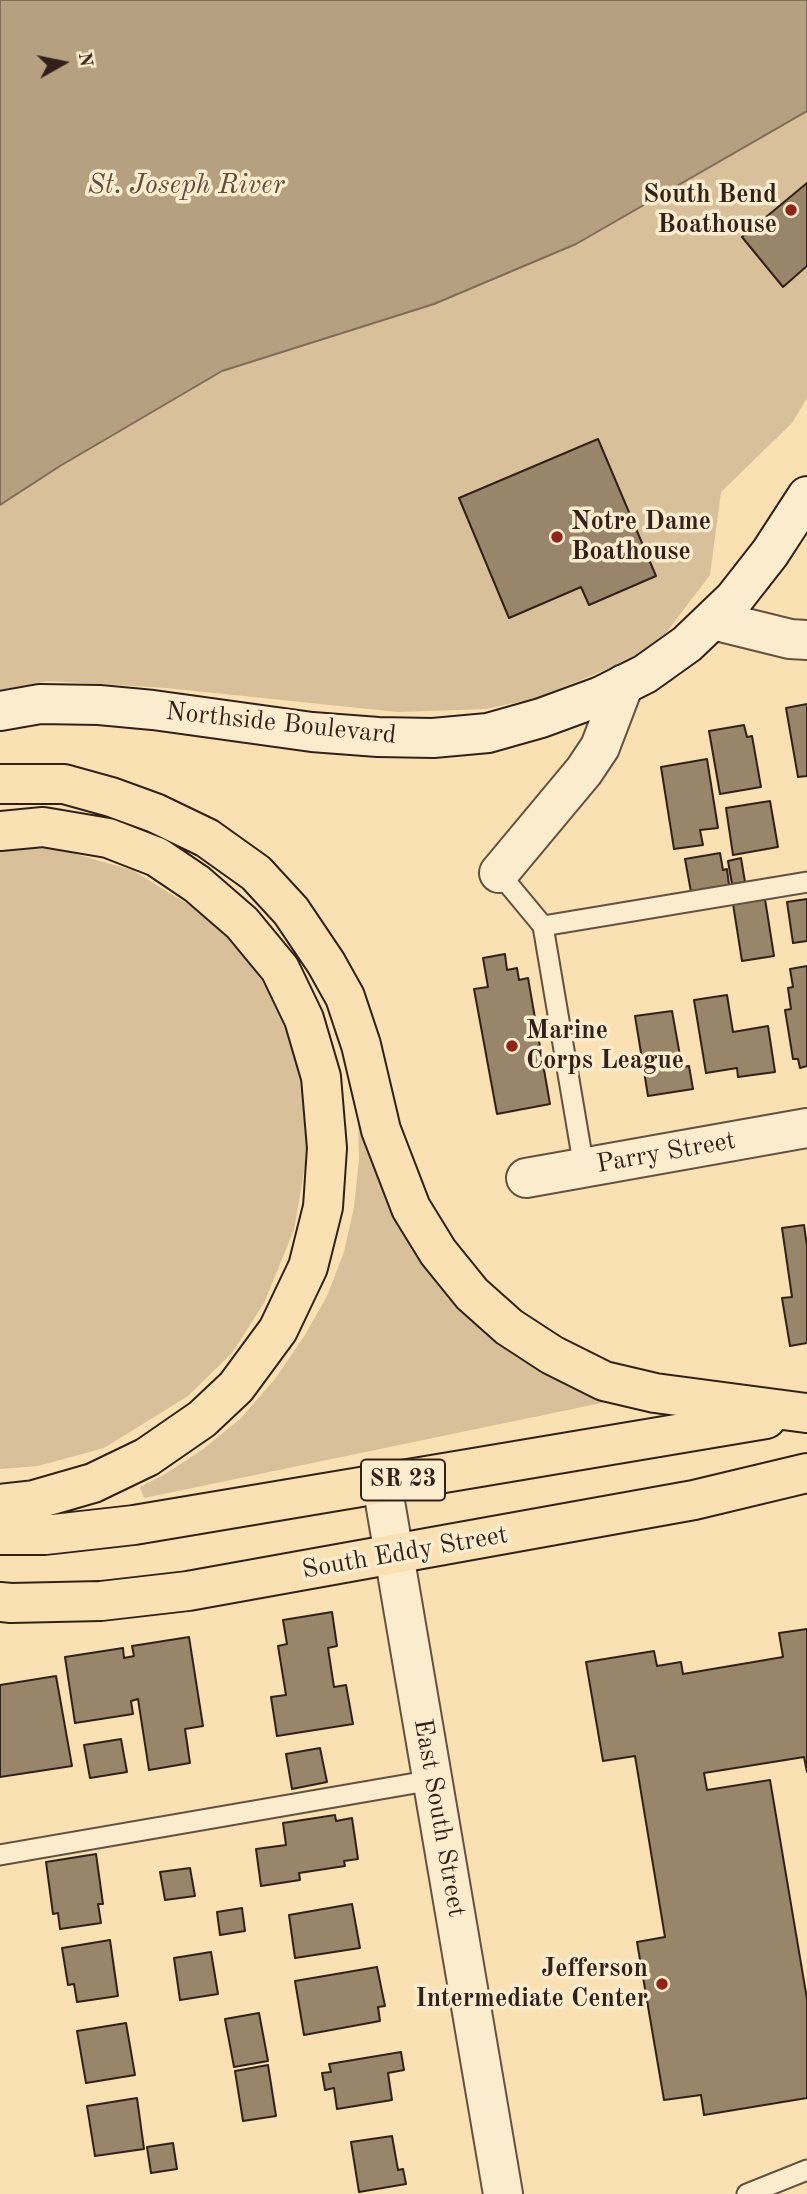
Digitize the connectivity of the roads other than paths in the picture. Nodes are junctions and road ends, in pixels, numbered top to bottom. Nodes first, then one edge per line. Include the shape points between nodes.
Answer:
1 (807, 496) edge
2 (713, 620) junction
3 (807, 640) edge
4 (624, 684) junction
5 (0, 711) edge
6 (0, 784) edge
7 (0, 831) edge
8 (499, 873) joint
9 (807, 882) edge
10 (543, 926) junction
11 (807, 1128) edge
12 (584, 1168) junction
13 (526, 1178) dead end
14 (806, 1413) edge
15 (807, 1473) edge
16 (382, 1484) junction
17 (0, 1504) edge
18 (0, 1535) edge
19 (394, 1555) junction
20 (4, 1603) edge
21 (433, 1780) junction
22 (0, 1855) edge
23 (807, 2170) edge
24 (503, 2194) edge
25 (747, 2194) edge

1 - 2 street, Northside Boulevard via 770,553
2 - 3 street
2 - 4 street, Northside Boulevard via 687,644
4 - 5 street, Northside Boulevard via 541,718 488,733 433,738 312,732 99,705 40,704
4 - 8 street via 600,747
6 - 14 main road via 64,785 111,797 207,838 256,873 291,911 345,997 381,1130 411,1208 472,1294 509,1327 604,1381 655,1393
7 - 17 main road via 43,827 108,838 156,857 197,884 242,923 280,969 304,1019 321,1077 327,1148 323,1207 308,1266 278,1330 236,1387 202,1419 147,1457 93,1483 34,1500
8 - 10 lane
9 - 10 lane
10 - 12 lane
11 - 12 street, Parry Street
12 - 13 street, Parry Street
14 - 16 main road, SR 23
15 - 19 main road, South Eddy Street via 694,1500
16 - 18 main road, SR 23 via 134,1525
16 - 19 street, East South Street
19 - 20 main road, South Eddy Street via 188,1591 101,1601
19 - 21 street, East South Street
21 - 22 lane
21 - 24 street, East South Street
23 - 25 lane

